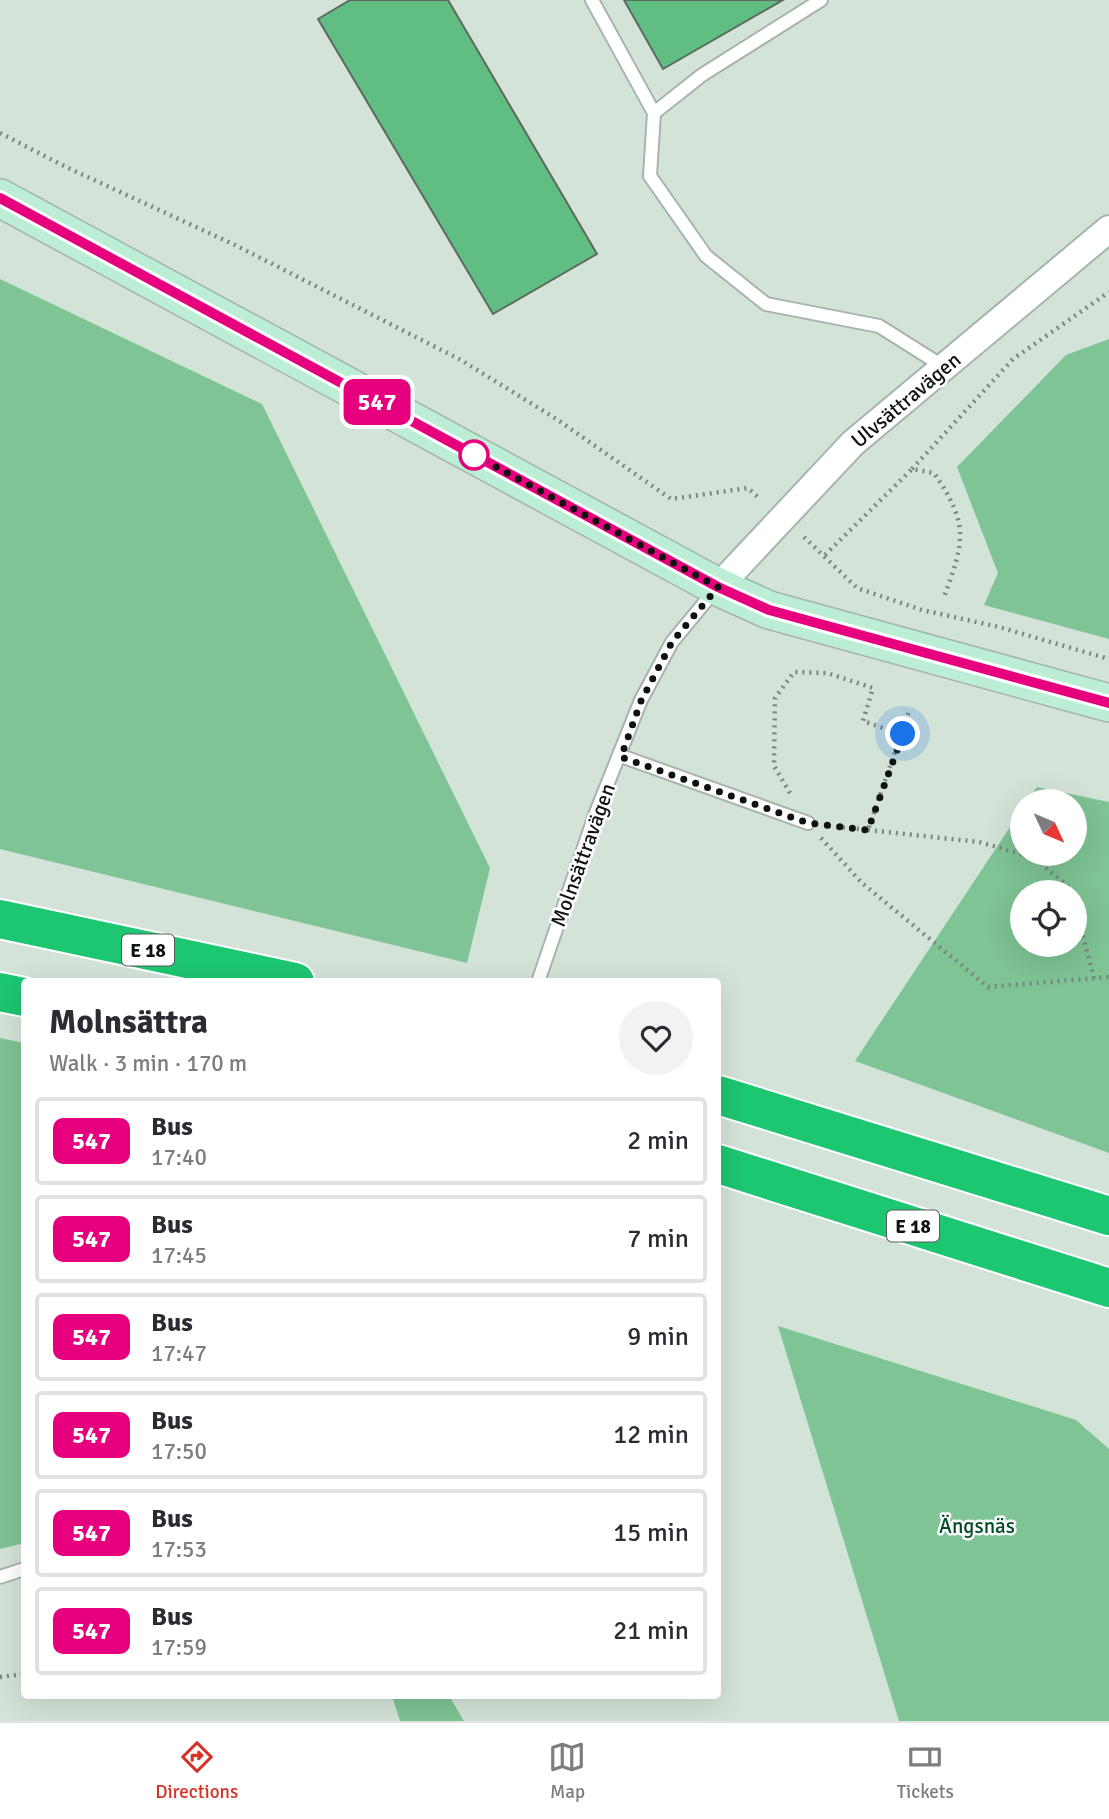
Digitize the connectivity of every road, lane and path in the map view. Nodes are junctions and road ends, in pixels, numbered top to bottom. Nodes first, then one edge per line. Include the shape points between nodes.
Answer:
1 (592, 0) edge
2 (821, 0) edge
3 (654, 113) junction
4 (0, 132) edge
5 (0, 198) edge
6 (1109, 229) edge
7 (1109, 292) edge
8 (945, 367) junction
9 (912, 469) junction
10 (781, 517) junction
11 (825, 555) junction
12 (718, 587) junction
13 (944, 597) dead end
14 (1109, 659) edge
15 (1109, 703) edge
16 (909, 711) dead end
17 (903, 734) junction
18 (621, 757) junction
19 (808, 823) junction
20 (868, 830) junction
21 (1010, 851) edge
22 (1044, 866) edge
23 (1061, 880) edge
24 (0, 919) edge
25 (1087, 951) edge
26 (1109, 977) edge
27 (276, 978) edge
28 (539, 978) edge
29 (1094, 978) junction
30 (0, 992) edge
31 (21, 997) edge
32 (721, 1096) edge
33 (721, 1165) edge
34 (1109, 1216) edge
35 (1109, 1288) edge
36 (21, 1570) edge
37 (0, 1577) edge
38 (21, 1674) edge
39 (0, 1677) edge

1 - 3 lane
2 - 3 lane via 702,75
3 - 8 lane via 650,176 706,256 766,304 879,326
4 - 10 path via 461,360 558,420 671,499 748,488
5 - 12 street
6 - 8 street, Ulvsättravägen
7 - 9 path via 1013,359
8 - 10 street, Ulvsättravägen via 853,443
9 - 11 path
9 - 13 path via 934,473 951,498 963,530
10 - 11 path
10 - 12 street, Ulvsättravägen
11 - 14 path via 857,588 922,610
12 - 15 street via 769,610
12 - 18 lane, Molnsättravägen via 672,642 641,701
16 - 17 path
17 - 19 path via 863,722 873,688 827,673 794,671 775,698 774,766
17 - 20 path
18 - 19 lane
18 - 28 lane, Molnsättravägen via 595,815
19 - 20 path
19 - 29 path via 862,883 988,987
20 - 21 path via 979,842
22 - 23 path
24 - 27 highway, E 18
25 - 29 path
26 - 29 path
30 - 31 highway
32 - 34 highway
33 - 35 highway, E 18
36 - 37 lane
38 - 39 path

